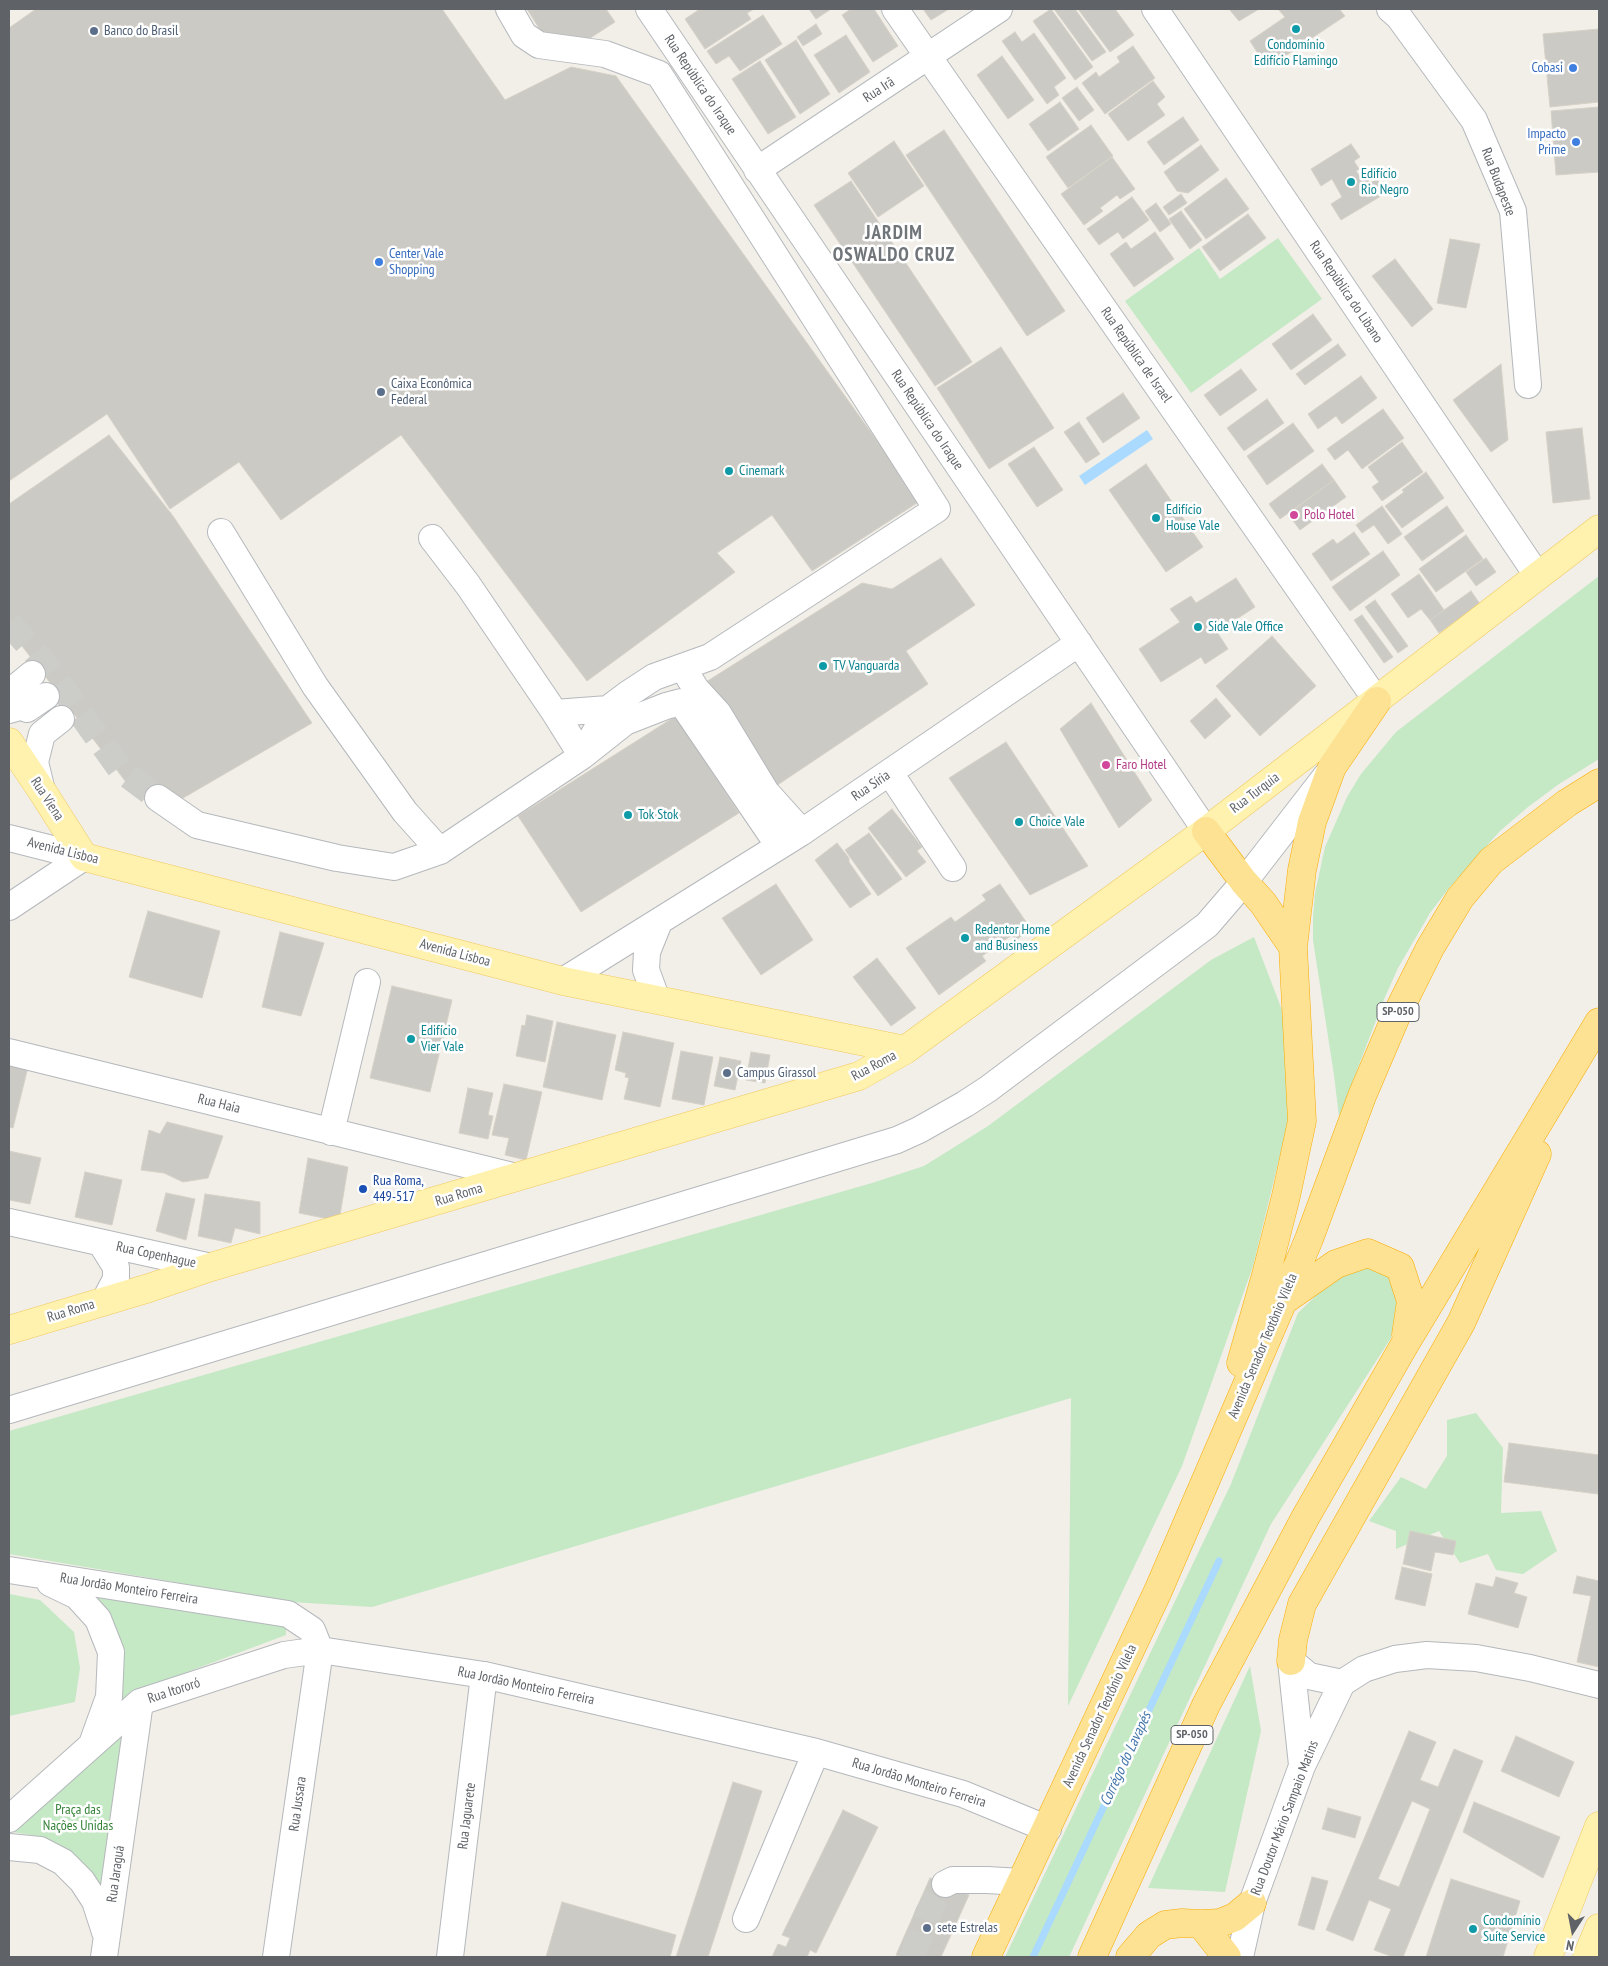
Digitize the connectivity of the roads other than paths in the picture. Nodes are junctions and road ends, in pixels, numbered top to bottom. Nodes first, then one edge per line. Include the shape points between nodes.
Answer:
1 (509, 9) edge
2 (649, 9) edge
3 (895, 9) edge
4 (999, 9) edge
5 (1156, 9) edge
6 (1390, 9) edge
7 (929, 57) junction
8 (757, 170) junction
9 (1528, 385) dead end
10 (1599, 529) edge
11 (221, 532) dead end
12 (432, 538) dead end
13 (1537, 575) junction
14 (1079, 643) junction
15 (690, 678) junction
16 (38, 684) junction
17 (9, 693) edge
18 (1377, 701) junction
19 (9, 702) edge
20 (608, 709) junction
21 (9, 710) edge
22 (555, 713) junction
23 (65, 725) dead end
24 (9, 742) edge
25 (582, 756) junction
26 (1332, 768) junction
27 (890, 773) junction
28 (1599, 783) edge
29 (42, 791) junction
30 (158, 798) tunnel mouth
31 (1206, 831) junction
32 (802, 832) junction
33 (9, 838) edge
34 (779, 846) junction
35 (440, 851) junction
36 (84, 857) junction
37 (954, 868) dead end
38 (1244, 882) junction
39 (9, 907) edge
40 (659, 922) junction
41 (1293, 947) junction
42 (563, 981) junction
43 (367, 982) dead end
44 (657, 1000) junction
45 (1593, 1032) edge
46 (905, 1050) junction
47 (9, 1052) edge
48 (331, 1132) junction
49 (430, 1156) junction
50 (517, 1178) junction
51 (442, 1200) junction
52 (9, 1222) edge
53 (102, 1243) junction
54 (211, 1267) junction
55 (1283, 1301) junction
56 (104, 1302) junction
57 (9, 1330) edge
58 (1404, 1344) junction
59 (9, 1410) edge
60 (1209, 1472) junction
61 (19, 1571) edge
62 (320, 1650) junction
63 (1291, 1661) junction
64 (484, 1675) junction
65 (1342, 1683) junction
66 (1599, 1685) edge
67 (140, 1702) junction
68 (91, 1746) junction
69 (816, 1752) junction
70 (1302, 1766) junction
71 (9, 1819) edge
72 (1599, 1826) edge
73 (1048, 1829) junction
74 (9, 1847) edge
75 (1022, 1882) junction
76 (945, 1884) dead end
77 (1252, 1903) junction
78 (746, 1918) dead end
79 (1200, 1924) junction
80 (1599, 1928) edge
81 (105, 1947) edge
82 (276, 1957) edge
83 (450, 1957) edge
84 (986, 1957) edge
85 (1092, 1957) edge
86 (1130, 1957) edge
87 (1227, 1957) edge
88 (1240, 1957) edge
89 (1548, 1957) edge
90 (1587, 1957) edge

1 - 15 street via 524,35 539,45 605,54 658,74 937,509 710,657
2 - 8 street, Rua República do Iraque
3 - 7 street, Rua República de Israel
4 - 7 street, Rua Irã
5 - 13 street, Rua República do Libano
6 - 9 street, Rua Budapeste via 1474,120 1513,211
7 - 8 street, Rua Irã
7 - 18 street, Rua República de Israel
8 - 14 street, Rua República do Iraque
10 - 13 main road, Rua Turquia
11 - 35 street via 315,686 405,812
12 - 22 street
13 - 18 main road, Rua Turquia
14 - 27 street, Rua Síria
14 - 31 street, Rua República do Iraque
15 - 20 street via 654,678
15 - 32 street via 718,713 766,792
16 - 17 street
16 - 19 street
16 - 21 street via 27,709 22,703
18 - 26 highway
18 - 31 main road, Rua Turquia
20 - 22 street
20 - 25 street
22 - 25 street
23 - 29 street
24 - 29 main road, Rua Viena
25 - 34 street via 625,722 681,702
25 - 35 street
26 - 38 street
26 - 41 highway via 1312,822 1302,870
27 - 32 street, Rua Síria
27 - 37 street
28 - 55 highway, Avenida Senador Teotônio Vilela / SP-050 via 1491,861 1460,898 1430,948 1389,1032
29 - 36 main road, Rua Viena
30 - 35 street via 197,825 337,858 394,867
31 - 38 highway
31 - 46 main road, Rua Turquia
32 - 34 street, Rua Síria
33 - 36 street, Avenida Lisboa
34 - 40 street, Rua Síria
36 - 39 street
36 - 42 main road, Avenida Lisboa
38 - 41 highway via 1263,902
38 - 59 street via 1207,925 988,1089 897,1140
40 - 42 street, Rua Síria
40 - 44 street via 647,952 646,970
41 - 60 highway via 1302,1121 1266,1275
42 - 44 main road, Avenida Lisboa
43 - 48 street
44 - 46 main road, Avenida Lisboa
45 - 58 highway, SP-050
45 - 63 highway via 1461,1322 1302,1604
46 - 50 main road, Rua Roma via 860,1076
47 - 48 street, Rua Haia
48 - 49 street, Rua Haia
49 - 50 street, Rua Haia
49 - 51 street via 442,1168 446,1182
50 - 51 main road, Rua Roma
51 - 54 main road, Rua Roma
52 - 53 street, Rua Copenhague
53 - 54 street, Rua Copenhague
53 - 56 street, Rua Copenhague via 116,1267 116,1279
54 - 56 main road, Rua Roma
55 - 58 highway via 1336,1264 1368,1253 1400,1267 1411,1301
55 - 60 highway, Avenida Senador Teotônio Vilela / SP-050
56 - 57 main road, Rua Roma
58 - 85 highway, SP-050 via 1305,1518 1206,1704
60 - 73 highway, Avenida Senador Teotônio Vilela / SP-050 via 1158,1592
61 - 62 street, Rua Jordão Monteiro Ferreira via 288,1614 312,1630
61 - 68 street via 77,1596 98,1619 111,1652 109,1697
62 - 64 street, Rua Jordão Monteiro Ferreira
62 - 67 street, Rua Itororó via 284,1655
62 - 82 street, Rua Jussara
63 - 65 street via 1309,1676
63 - 70 street
64 - 69 street, Rua Jordão Monteiro Ferreira
64 - 83 street, Rua Jaguarete
65 - 66 street via 1364,1669 1395,1659 1427,1655 1476,1658
65 - 70 street, Rua Doutor Mário Sampaio Matins
67 - 68 street, Rua Itororó
67 - 81 street, Rua Jaraguá
68 - 71 street, Rua Itororó
69 - 73 street, Rua Jordão Monteiro Ferreira via 963,1794
69 - 78 street
70 - 77 street, Rua Doutor Mário Sampaio Matins
72 - 89 main road
73 - 75 highway, Avenida Senador Teotônio Vilela / SP-050
74 - 81 street via 40,1850 63,1862 82,1881 95,1902
75 - 76 street via 953,1880
75 - 84 highway, Avenida Senador Teotônio Vilela / SP-050
77 - 79 highway via 1235,1917 1220,1923
77 - 88 street, Rua Doutor Mário Sampaio Matins
79 - 86 highway via 1165,1925 1149,1935
79 - 87 highway
80 - 90 main road

